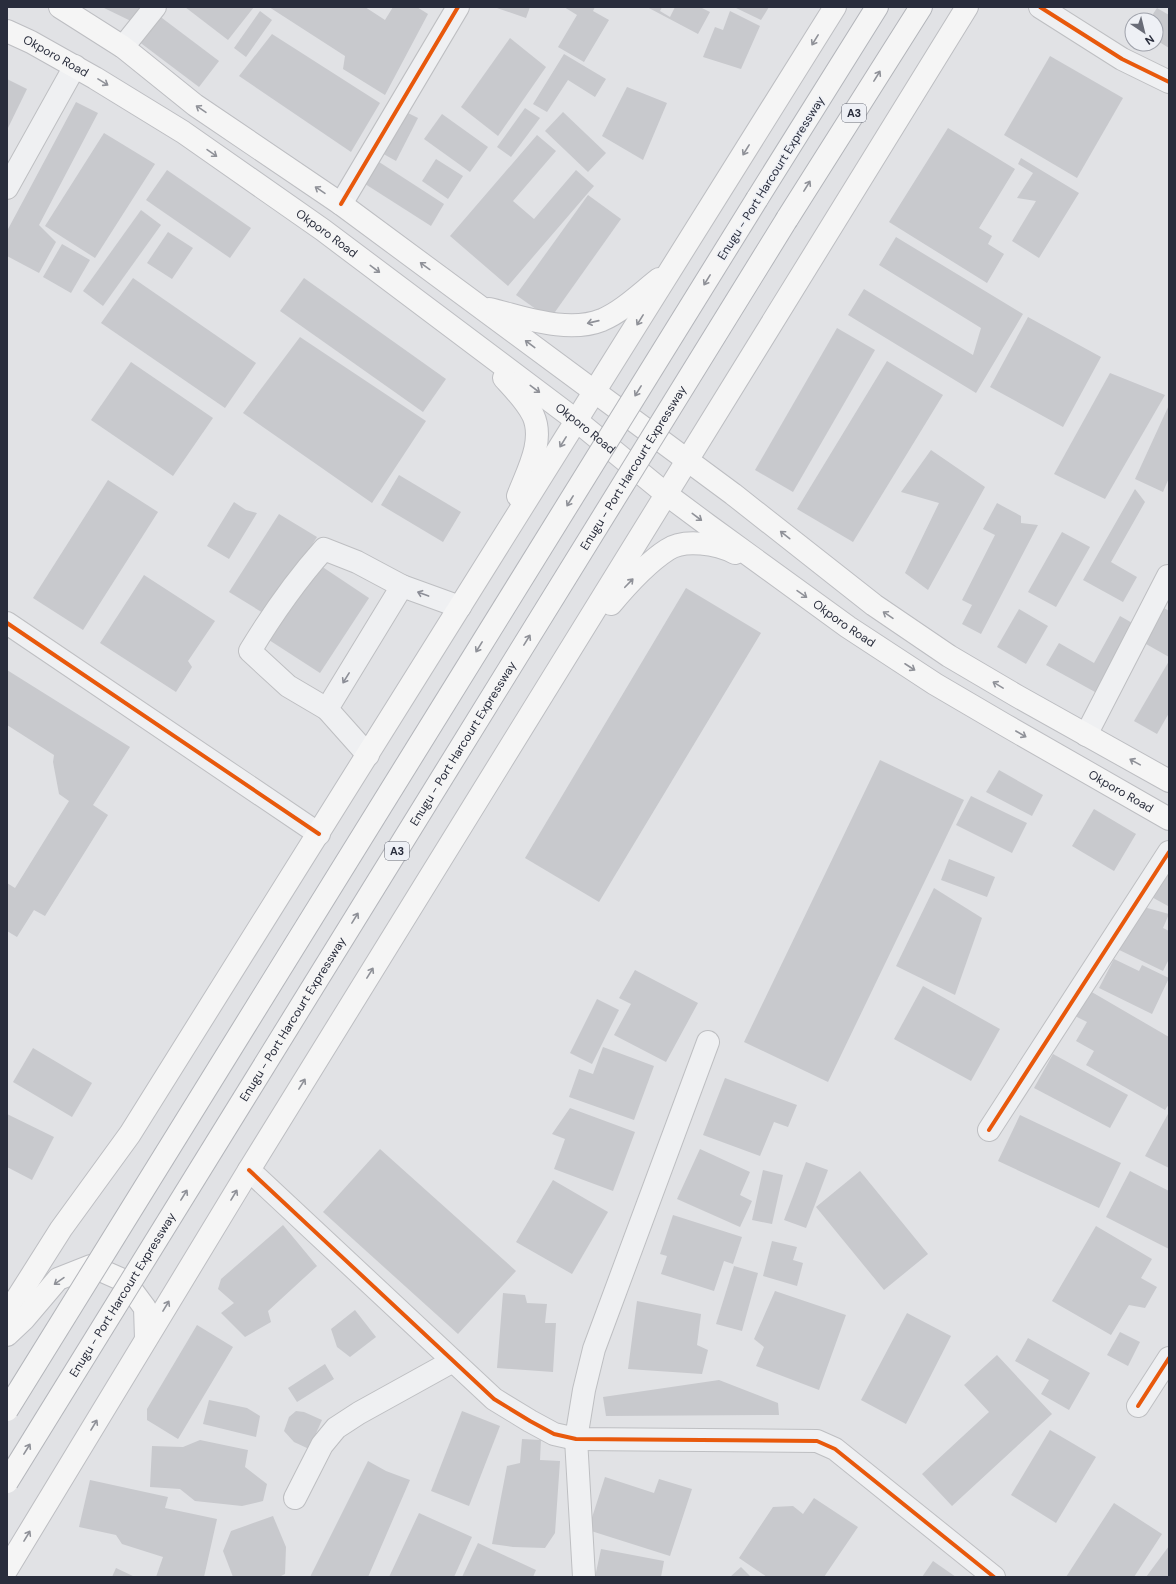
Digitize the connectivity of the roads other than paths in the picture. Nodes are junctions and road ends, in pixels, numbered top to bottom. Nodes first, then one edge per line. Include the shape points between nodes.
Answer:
1 (60, 7) edge
2 (155, 7) edge
3 (458, 7) edge
4 (835, 7) edge
5 (877, 7) edge
6 (921, 7) edge
7 (967, 7) edge
8 (1040, 7) edge
9 (7, 30) edge
10 (123, 47) junction
11 (75, 66) junction
12 (1169, 82) edge
13 (7, 188) edge
14 (341, 204) junction
15 (671, 270) junction
16 (480, 307) junction
17 (470, 340) junction
18 (595, 392) junction
19 (577, 421) junction
20 (687, 460) junction
21 (666, 494) junction
22 (499, 545) junction
23 (769, 571) junction
24 (1168, 576) dead end
25 (402, 586) junction
26 (460, 607) junction
27 (7, 623) edge
28 (567, 654) junction
29 (327, 709) junction
30 (1086, 735) junction
31 (368, 755) junction
32 (1169, 782) edge
33 (1169, 819) edge
34 (319, 834) junction
35 (1169, 852) edge
36 (708, 1042) dead end
37 (989, 1130) dead end
38 (249, 1170) junction
39 (7, 1320) edge
40 (7, 1335) edge
41 (146, 1339) junction
42 (1169, 1358) edge
43 (453, 1361) junction
44 (1138, 1406) dead end
45 (7, 1410) edge
46 (576, 1439) junction
47 (7, 1482) edge
48 (295, 1498) dead end
49 (7, 1569) edge
50 (584, 1577) edge
51 (994, 1577) edge

1 - 10 main road
2 - 10 street
3 - 14 street
4 -> 15 main road
5 -> 45 main road, Enugu - Port Harcourt Expressway, bridge
47 -> 6 main road, Enugu - Port Harcourt Expressway / A3, bridge via 787,219
7 - 20 main road
8 - 12 street via 1122,59
9 - 11 main road, Okporo Road
14 -> 10 main road via 195,105
11 - 13 street
11 -> 17 main road, Okporo Road via 183,132 323,230
16 -> 14 main road
15 -> 16 main road via 622,309 601,320 578,326 550,323
15 -> 18 main road
18 -> 16 main road
17 -> 19 main road, Okporo Road
17 - 22 main road via 524,401 534,416 537,435 535,453
18 - 19 main road
18 - 20 main road
19 - 21 main road, Okporo Road
19 -> 22 main road
20 - 21 main road
30 -> 20 main road via 949,656 874,605
21 -> 23 main road, Okporo Road
21 - 28 main road
22 - 26 main road
28 -> 23 main road via 630,581 668,549 692,542 725,548
23 -> 33 main road, Okporo Road via 935,684
24 - 30 street
26 -> 25 street
25 -> 29 street
25 - 29 street via 357,562 324,549 310,564 259,636 250,651 288,686
26 - 31 main road
27 - 34 street
38 -> 28 main road
29 - 31 street
32 -> 30 main road
31 - 34 main road
34 - 39 main road via 130,1134 61,1229 11,1308
35 - 37 street
36 - 46 street via 594,1349
41 -> 38 main road
38 - 43 street
41 -> 40 main road via 144,1308 125,1281 91,1266 58,1279
49 -> 41 main road
42 - 44 street
43 - 46 street via 494,1399 530,1422 554,1434
43 - 48 street via 336,1428 322,1444
46 - 50 street
46 - 51 street via 817,1441 835,1449

